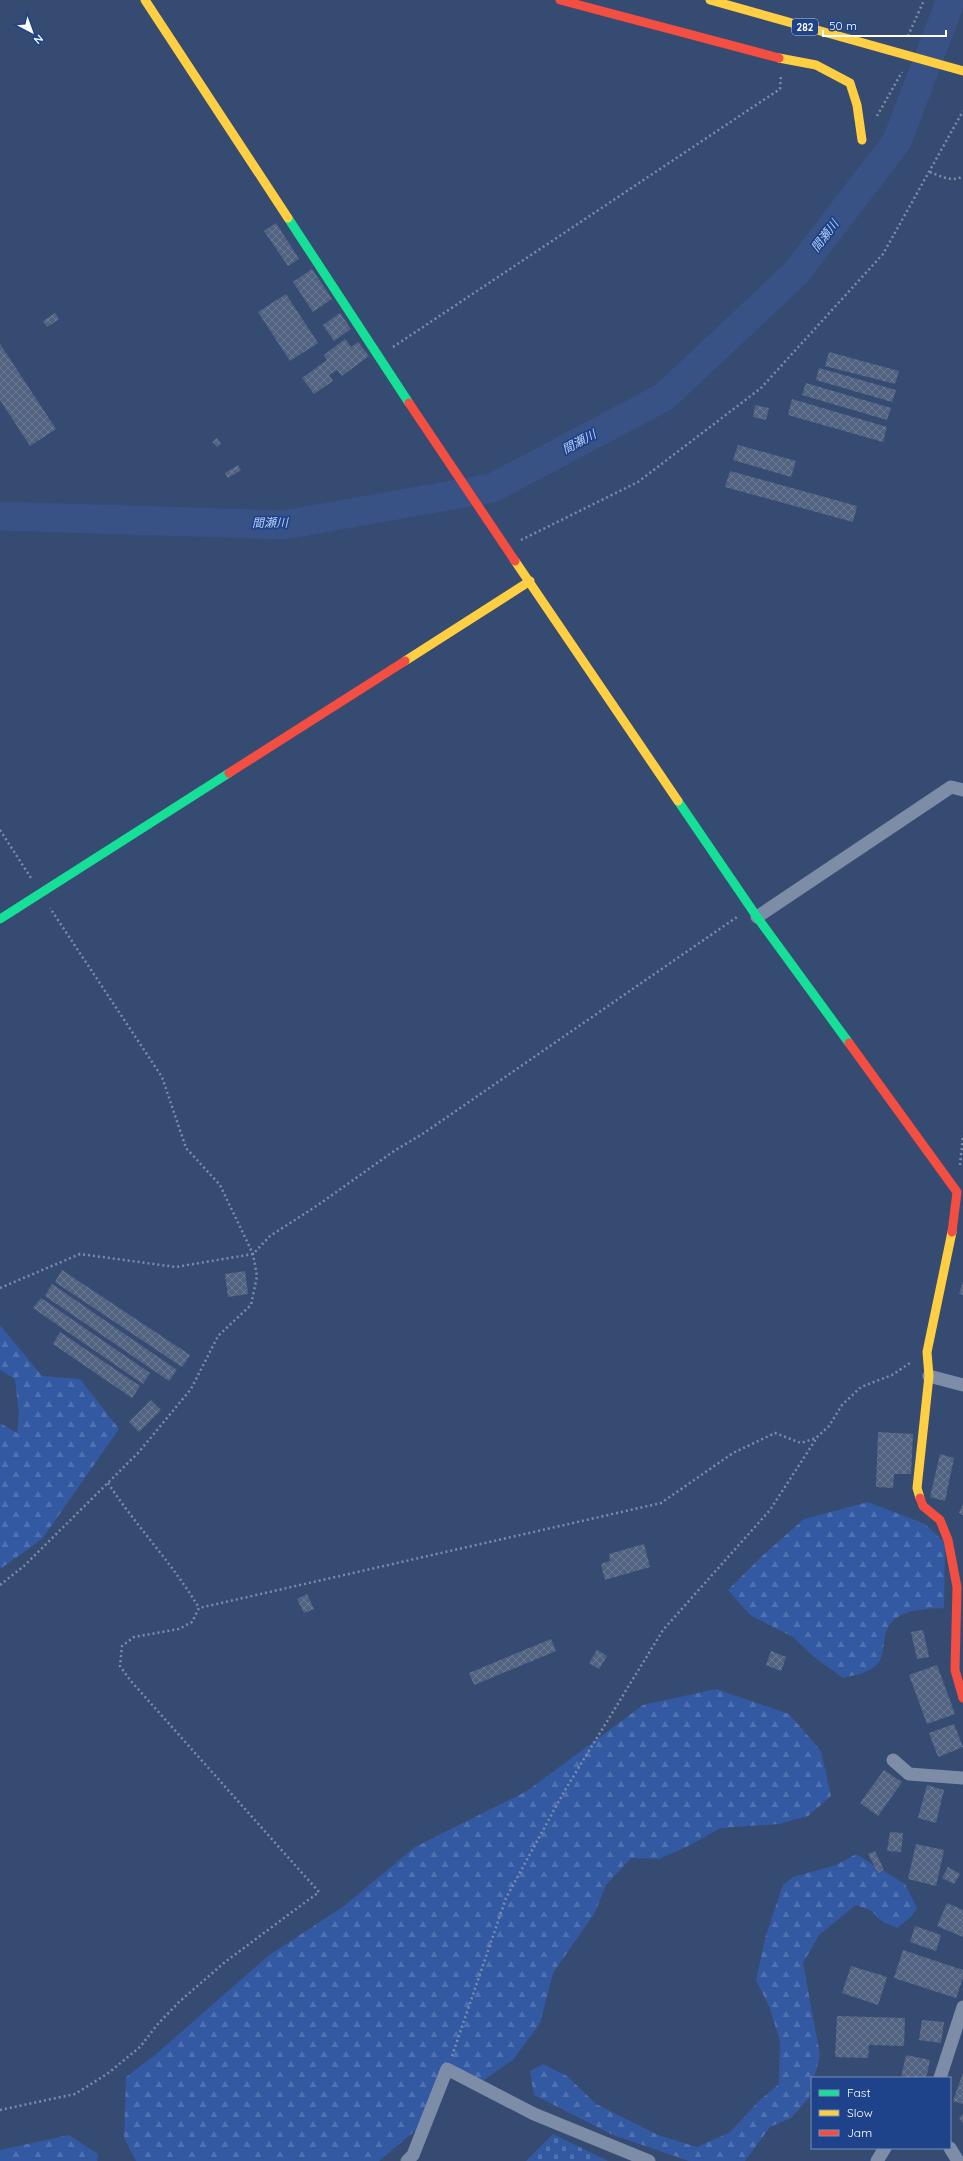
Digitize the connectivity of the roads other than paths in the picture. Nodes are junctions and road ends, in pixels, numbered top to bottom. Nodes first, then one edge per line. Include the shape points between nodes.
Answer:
1 (145, 0) edge
2 (560, 0) edge
3 (710, 0) edge
4 (963, 71) edge
5 (862, 140) road end
6 (530, 580) junction
7 (963, 790) edge
8 (754, 912) junction
9 (0, 919) edge
10 (929, 1376) junction
11 (963, 1385) edge
12 (963, 1698) edge
13 (893, 1760) dead end
14 (963, 1778) edge
15 (963, 2007) edge
16 (940, 2077) edge
17 (884, 2149) edge
18 (951, 2149) edge
19 (407, 2161) edge
20 (649, 2161) edge
21 (877, 2161) edge
22 (958, 2161) edge

1 - 6 main road via 430,435
2 - 5 main road via 781,59 816,65 850,82 857,105
3 - 4 main road, 282 via 917,56
6 - 8 main road
6 - 9 main road
7 - 8 street via 951,787
8 - 10 main road via 957,1192 949,1252 927,1352
10 - 11 street
10 - 12 main road via 917,1488 923,1506 940,1520 948,1540 957,1587 954,1670
13 - 14 street via 909,1774
15 - 16 street
17 - 21 street
18 - 22 street
19 - 20 street via 413,2155 447,2069 534,2114

